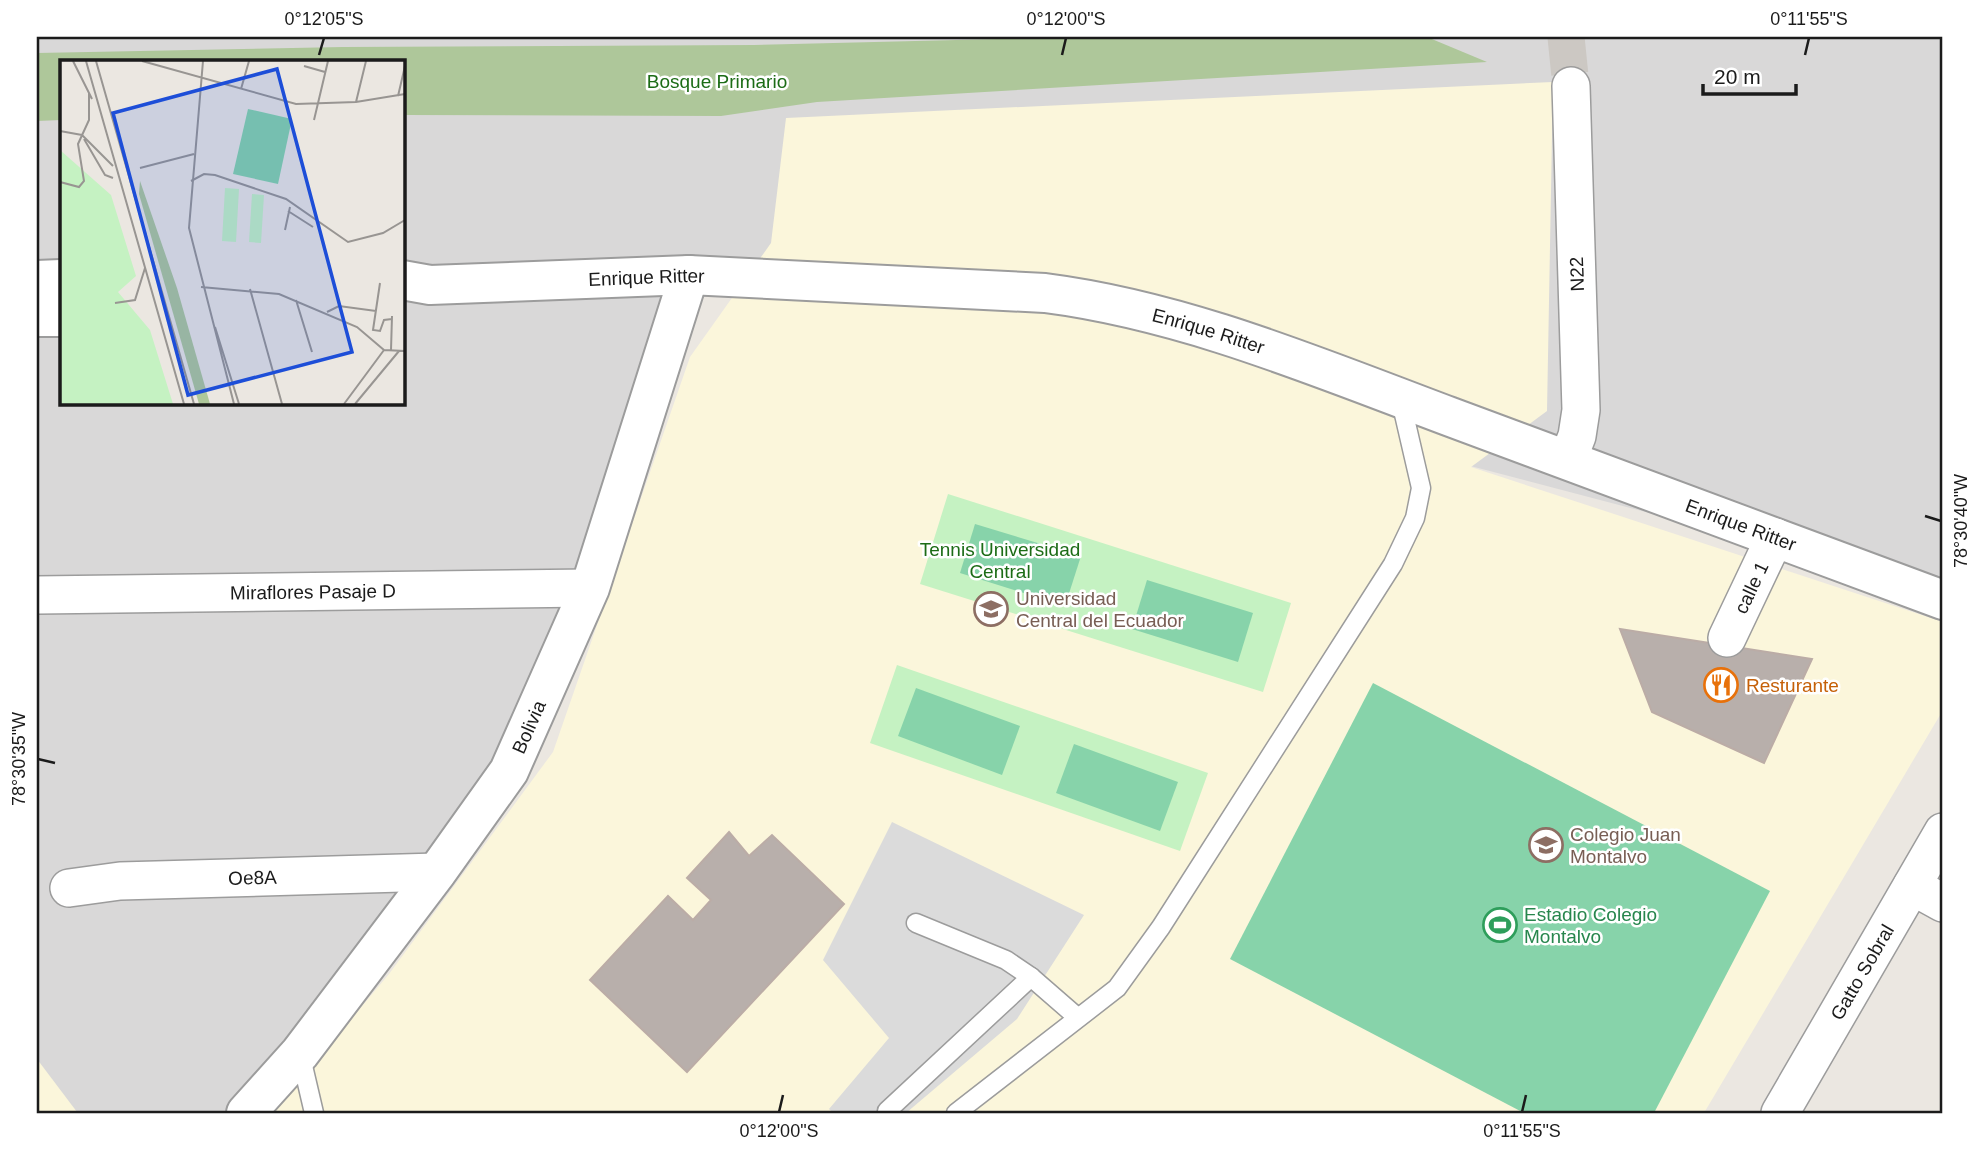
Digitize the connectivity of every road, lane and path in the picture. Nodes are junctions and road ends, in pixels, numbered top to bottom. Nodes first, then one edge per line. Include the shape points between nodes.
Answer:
1 (1570, 86) tunnel mouth
2 (689, 275) junction
3 (60, 279) edge
4 (37, 280) edge
5 (412, 286) edge
6 (37, 317) edge
7 (60, 317) edge
8 (1400, 397) junction
9 (1568, 459) junction
10 (1775, 537) junction
11 (590, 588) junction
12 (37, 595) edge
13 (1943, 600) edge
14 (1727, 638) dead end
15 (1943, 832) edge
16 (437, 872) junction
17 (1912, 886) junction
18 (69, 888) dead end
19 (1943, 903) edge
20 (916, 923) dead end
21 (1031, 977) junction
22 (1077, 1017) junction
23 (300, 1053) junction
24 (887, 1111) dead end
25 (246, 1113) edge
26 (314, 1113) edge
27 (956, 1113) edge
28 (1780, 1113) edge

1 - 9 street, N22 via 1581,410
2 - 5 street, Enrique Ritter
2 - 8 street, Enrique Ritter via 1096,299 1213,331
2 - 11 street, Bolivia
3 - 4 street
6 - 7 street
8 - 9 street, Enrique Ritter
8 - 22 lane via 1421,488 1415,518 1393,564 1161,927 1117,988
9 - 10 street, Enrique Ritter
10 - 13 street, Enrique Ritter
10 - 14 street, calle 1
11 - 12 street, Miraflores Pasaje D
11 - 16 street, Bolivia via 509,771
15 - 17 street, Gatto Sobral
16 - 18 street, Oe8A via 120,881
16 - 23 street, Bolivia
17 - 19 street
17 - 28 street, Gatto Sobral
20 - 21 lane via 1006,960
21 - 22 lane
21 - 24 lane
22 - 27 lane
23 - 25 street, Bolivia
23 - 26 lane

